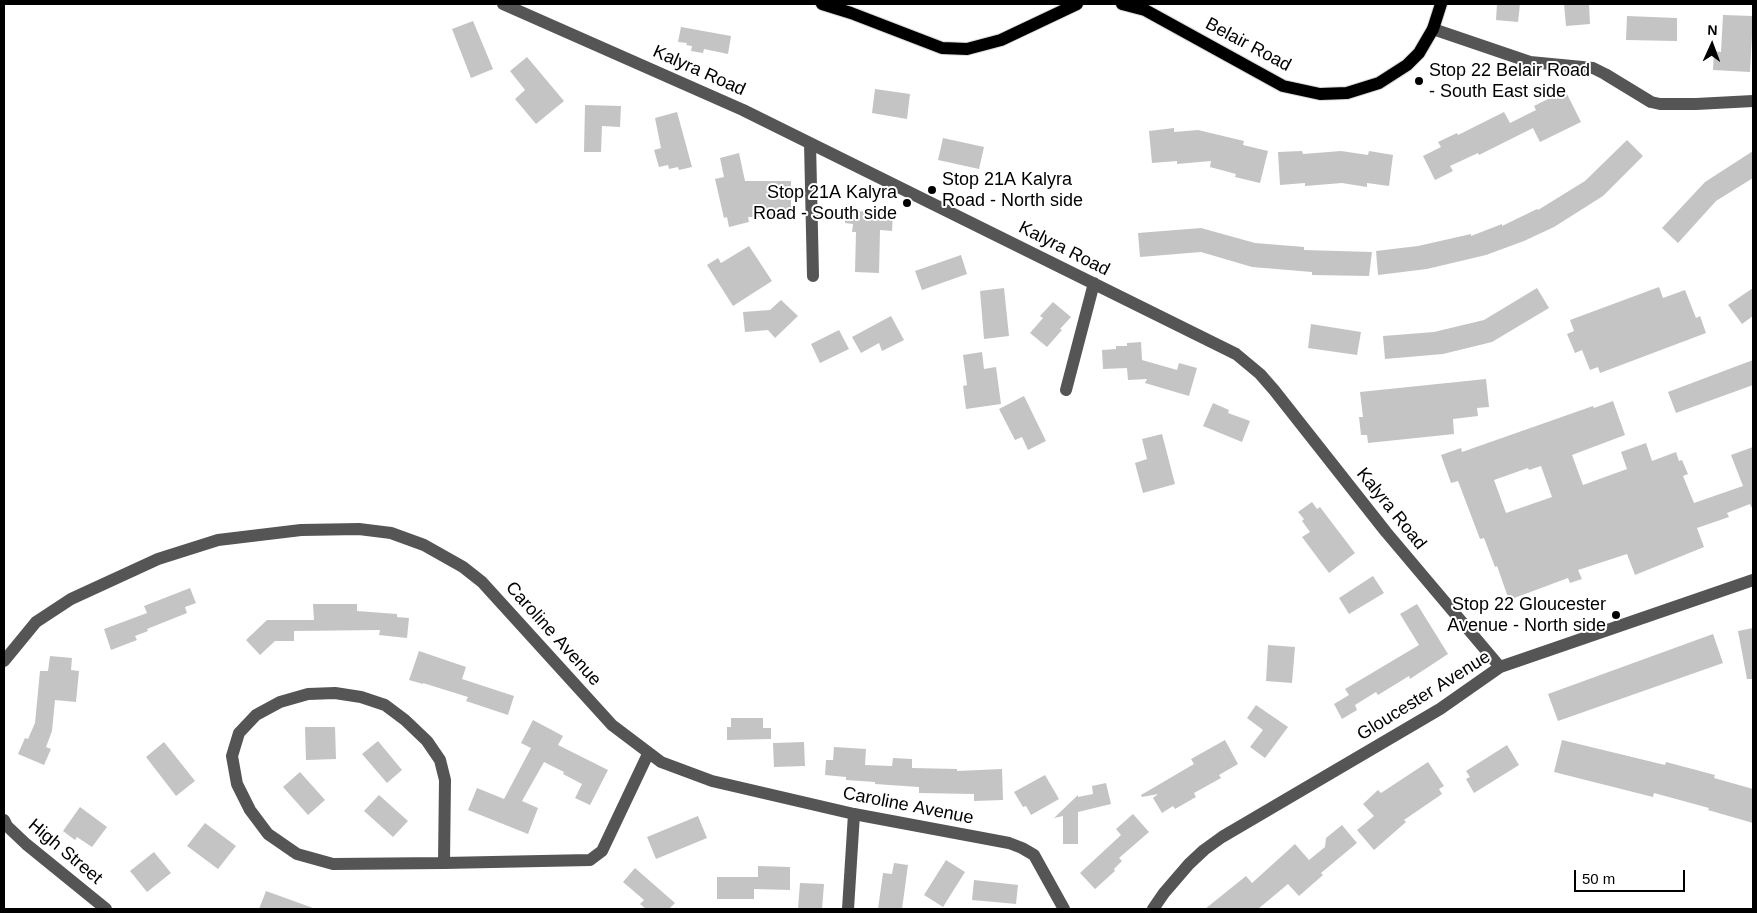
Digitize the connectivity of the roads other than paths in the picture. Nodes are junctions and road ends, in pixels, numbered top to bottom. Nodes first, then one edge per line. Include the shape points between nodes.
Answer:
1 (503, 4) edge
2 (822, 4) edge
3 (1077, 4) edge
4 (1122, 4) edge
5 (1441, 4) edge
6 (1433, 29) junction
7 (1753, 101) edge
8 (810, 143) junction
9 (813, 276) dead end
10 (1094, 283) junction
11 (1066, 390) dead end
12 (1753, 580) edge
13 (4, 662) edge
14 (1500, 667) junction
15 (648, 754) junction
16 (854, 814) junction
17 (4, 820) edge
18 (444, 863) junction
19 (106, 909) edge
20 (848, 909) edge
21 (1064, 909) edge
22 (1153, 909) edge

1 - 8 street, Kalyra Road via 680,81
2 - 3 main road via 942,48 967,49 1001,40
4 - 6 main road, Belair Road via 1145,10 1283,86 1320,94 1347,92 1379,83 1407,65 1419,53
5 - 6 main road, Belair Road
6 - 7 street via 1530,62 1593,68 1651,102
8 - 9 street
8 - 10 street, Kalyra Road
10 - 11 street
10 - 14 street, Kalyra Road via 1236,354 1260,374 1386,532
12 - 14 street, Gloucester Avenue
13 - 15 street, Caroline Avenue via 43,617 71,599 158,559 218,540 301,530 359,529 391,533 424,545 482,582 612,725
14 - 22 street, Gloucester Avenue via 1440,709 1222,837 1189,864
15 - 16 street, Caroline Avenue via 712,781
15 - 18 street via 602,851 590,860
16 - 20 street
16 - 21 street, Caroline Avenue via 1022,848 1034,855
17 - 19 street, High Street via 26,844
18 - 18 street via 445,780 440,760 427,740 385,705 361,697 308,694 280,702 256,716 239,734 232,756 237,784 250,810 268,834 297,854 333,864

